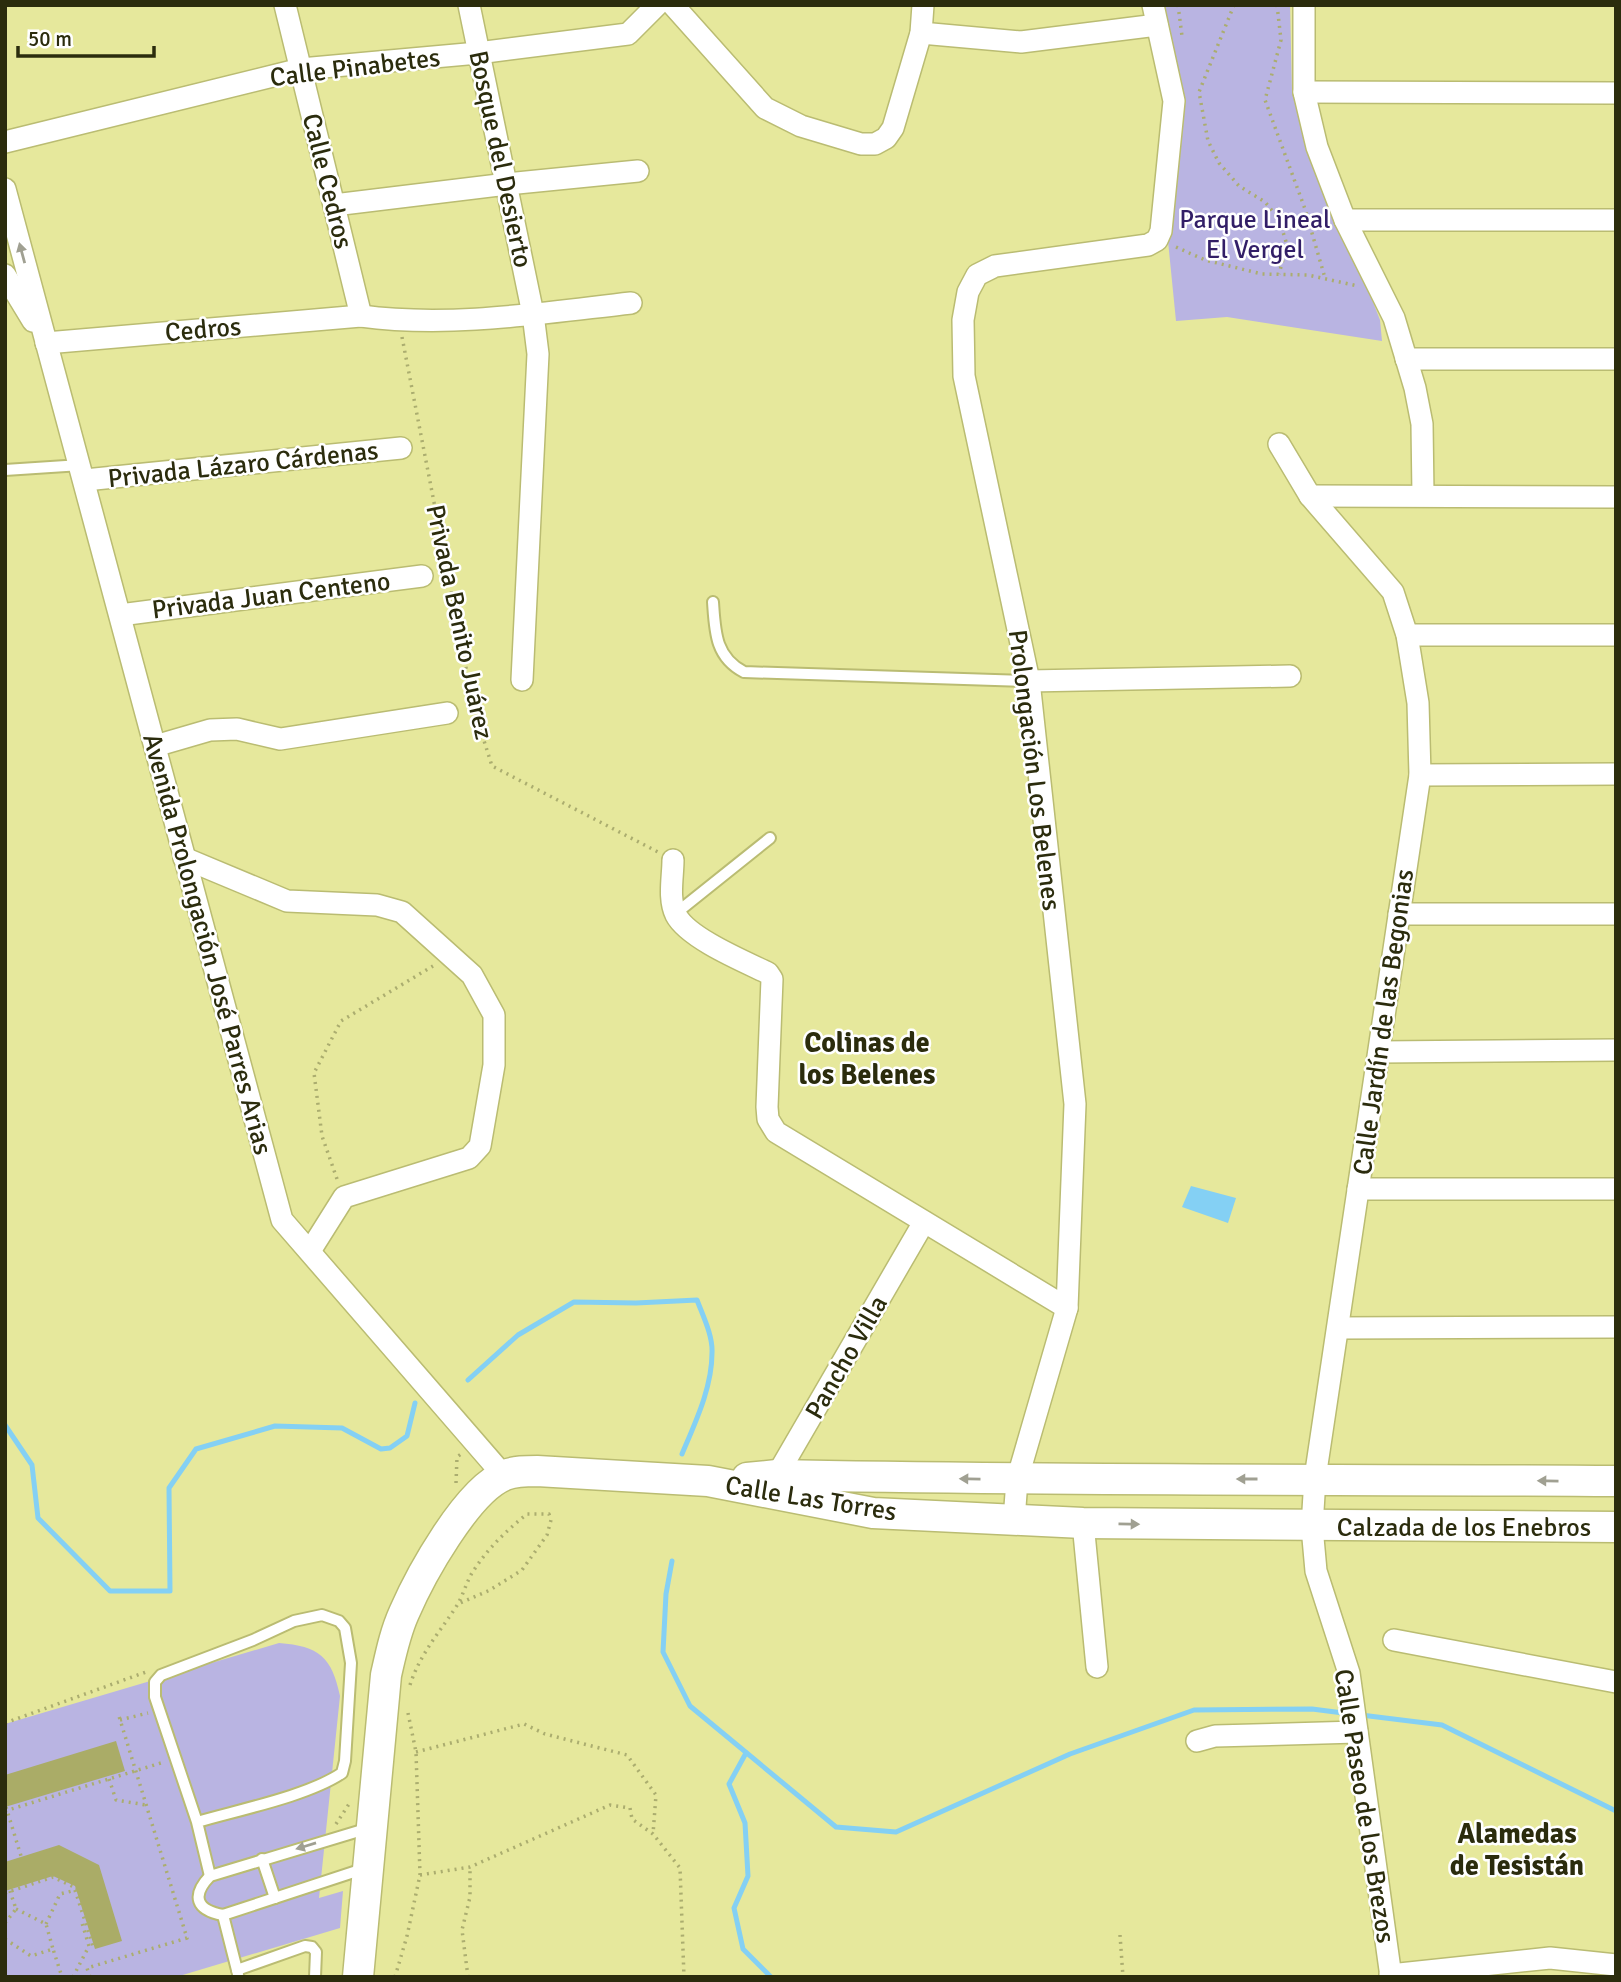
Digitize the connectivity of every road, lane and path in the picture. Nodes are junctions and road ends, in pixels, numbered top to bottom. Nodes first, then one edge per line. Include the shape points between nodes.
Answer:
1 (285, 5) edge
2 (469, 5) edge
3 (657, 5) edge
4 (673, 5) edge
5 (923, 5) edge
6 (1234, 5) edge
7 (1277, 5) edge
8 (1304, 5) edge
9 (1155, 15) edge
10 (921, 33) junction
11 (478, 53) junction
12 (301, 69) junction
13 (1304, 92) junction
14 (1616, 93) edge
15 (5, 142) edge
16 (638, 172) dead end
17 (507, 184) junction
18 (5, 189) edge
19 (334, 205) junction
20 (1345, 220) junction
21 (1616, 220) edge
22 (1157, 240) junction
23 (1279, 274) junction
24 (5, 275) edge
25 (1325, 278) junction
26 (1377, 284) junction
27 (631, 303) dead end
28 (533, 314) junction
29 (361, 316) junction
30 (399, 321) junction
31 (46, 343) junction
32 (1406, 359) junction
33 (1616, 359) edge
34 (1279, 444) dead end
35 (401, 448) dead end
36 (5, 470) edge
37 (83, 473) junction
38 (1423, 495) junction
39 (1310, 496) junction
40 (1616, 496) edge
41 (422, 576) dead end
42 (713, 602) dead end
43 (120, 615) junction
44 (1407, 635) junction
45 (1616, 635) edge
46 (1290, 676) dead end
47 (522, 680) dead end
48 (1029, 681) junction
49 (447, 713) dead end
50 (155, 746) junction
51 (1616, 774) edge
52 (1420, 775) junction
53 (770, 838) dead end
54 (184, 858) junction
55 (673, 860) joint
56 (676, 914) junction
57 (1616, 914) edge
58 (1399, 915) junction
59 (450, 957) junction
60 (1616, 1050) edge
61 (1379, 1052) junction
62 (1358, 1189) junction
63 (1616, 1189) edge
64 (344, 1197) junction
65 (924, 1222) junction
66 (310, 1251) junction
67 (1067, 1308) junction
68 (1616, 1327) edge
69 (1338, 1328) junction
70 (503, 1476) junction
71 (1315, 1478) junction
72 (1017, 1480) junction
73 (1616, 1481) edge
74 (775, 1484) junction
75 (1014, 1520) junction
76 (1083, 1523) junction
77 (1312, 1527) junction
78 (1616, 1527) edge
79 (458, 1604) junction
80 (1336, 1636) joint
81 (1394, 1640) dead end
82 (1097, 1667) dead end
83 (149, 1671) dead end
84 (1616, 1682) edge
85 (408, 1693) dead end
86 (408, 1706) dead end
87 (160, 1710) junction
88 (118, 1713) dead end
89 (120, 1720) junction
90 (5, 1723) edge
91 (1356, 1728) junction
92 (1196, 1741) dead end
93 (416, 1752) junction
94 (176, 1758) junction
95 (135, 1771) junction
96 (109, 1779) junction
97 (350, 1793) dead end
98 (146, 1805) junction
99 (6, 1809) edge
100 (197, 1822) junction
101 (372, 1828) junction
102 (653, 1833) junction
103 (325, 1840) junction
104 (21, 1856) dead end
105 (262, 1859) junction
106 (368, 1867) junction
107 (470, 1867) junction
108 (420, 1874) junction
109 (210, 1876) junction
110 (75, 1890) junction
111 (9, 1891) edge
112 (275, 1898) junction
113 (16, 1909) junction
114 (223, 1915) junction
115 (84, 1921) junction
116 (5, 1923) edge
117 (46, 1924) junction
118 (1120, 1934) dead end
119 (5, 1939) edge
120 (53, 1949) junction
121 (94, 1949) dead end
122 (1616, 1965) edge
123 (238, 1973) edge
124 (1391, 1976) edge
125 (62, 1977) edge
126 (73, 1977) edge
127 (90, 1977) edge
128 (315, 1977) edge
129 (358, 1977) edge
130 (395, 1977) edge
131 (468, 1977) edge
132 (684, 1977) edge
133 (1123, 1977) edge

1 - 12 street, Calle Cedros
2 - 11 street, Bosque del Desierto
3 - 11 street, Calle Pinabetes via 628,34
4 - 10 street via 765,108 801,126 861,144 875,144 893,128
5 - 10 street
6 - 23 path via 1199,92 1208,141 1219,163 1279,219 1287,245
7 - 25 path via 1281,40 1265,100
8 - 13 street
9 - 10 street via 1021,42
9 - 22 street via 1174,101
11 - 12 street, Calle Pinabetes
11 - 17 street, Bosque del Desierto
12 - 15 street, Calle Pinabetes
12 - 19 street, Calle Cedros
13 - 14 street
13 - 20 street via 1317,147
16 - 17 street
17 - 19 street
17 - 28 street, Bosque del Desierto
31 -> 18 street, Avenida Prolongación José Parres Arias
19 - 29 street, Calle Cedros
20 - 21 street
20 - 26 street
22 - 23 path via 1205,260
22 - 48 street, Prolongación Los Belenes via 995,266 977,275 968,292 962,320 964,376
23 - 25 path
24 - 31 street, Avenida Prolongación José Parres Arias
25 - 26 path via 1357,286
26 - 32 street via 1394,318
27 - 28 street, Cedros
28 - 30 street, Cedros
28 - 47 street, Bosque del Desierto via 538,354
29 - 30 street, Cedros
29 - 31 street, Cedros
30 - 55 path, Privada Benito Juárez via 474,709 492,766
31 - 37 street, Avenida Prolongación José Parres Arias
32 - 33 street
32 - 38 street via 1422,424
34 - 39 street, Calle Jardín de las Begonias
35 - 37 street, Privada Lázaro Cárdenas
36 - 37 lane
37 - 43 street, Avenida Prolongación José Parres Arias
38 - 39 street
38 - 40 street
39 - 44 street, Calle Jardín de las Begonias via 1393,592
41 - 43 street, Privada Juan Centeno
42 - 48 lane via 716,641 744,672
43 - 50 street, Avenida Prolongación José Parres Arias
44 - 45 street
44 - 52 street, Calle Jardín de las Begonias via 1418,703
46 - 48 street
48 - 67 street, Prolongación Los Belenes via 1075,1104
49 - 50 street via 280,739 237,729 210,730
50 - 54 street, Avenida Prolongación José Parres Arias
51 - 52 street
52 - 58 street, Calle Jardín de las Begonias
53 - 56 lane
54 - 59 street via 288,901 377,905 402,912
54 - 66 street, Avenida Prolongación José Parres Arias via 282,1220
55 - 56 street
56 - 65 street via 688,931 772,979 767,1107 776,1132
57 - 58 street
58 - 61 street, Calle Jardín de las Begonias
59 - 64 path via 341,1021 314,1073 322,1136
59 - 64 street via 472,975 494,1015 495,1065 480,1146 469,1158
60 - 61 street
61 - 62 street, Calle Jardín de las Begonias
62 - 63 street
62 - 69 street, Calle Jardín de las Begonias
64 - 66 street
65 - 67 street
65 - 74 street, Pancho Villa
66 - 70 street, Avenida Prolongación José Parres Arias via 465,1450
67 - 72 street, Prolongación Los Belenes
68 - 69 street
69 - 71 street, Calle Jardín de las Begonias
70 - 74 main road, Calle Las Torres via 537,1471
70 - 101 main road via 472,1502 446,1537 404,1612 386,1675
71 -> 72 main road, Calle Las Torres
73 -> 71 main road, Calzada de los Enebros
71 - 77 street, Calle Jardín de las Begonias
72 -> 74 main road, Calle Las Torres
72 - 75 street, Prolongación Los Belenes
74 - 75 main road, Calle Las Torres via 873,1513
75 - 76 main road, Calle Las Torres
76 -> 77 main road, Calle Las Torres
76 - 82 street
77 - 78 main road, Calzada de los Enebros
77 - 80 street, Calle Jardín de las Begonias via 1316,1571
79 - 79 path via 491,1545 527,1514 549,1514 547,1535 522,1570
79 - 85 path via 429,1643
80 - 91 street, Calle Paseo de los Brezos via 1349,1673
81 - 84 street
83 - 90 path
86 - 93 path
87 - 89 path
87 - 94 lane
87 - 100 lane via 155,1682 161,1675 294,1621 322,1615 345,1628 351,1663 342,1773 301,1791
88 - 89 path
89 - 95 path
91 - 92 street
91 - 124 street, Calle Paseo de los Brezos
93 - 102 path via 524,1724 545,1734 627,1755 656,1795
93 - 108 path
94 - 95 path
94 - 100 lane
95 - 96 path
95 - 98 path
96 - 98 path via 116,1800
96 - 99 path
97 - 103 path via 349,1805
98 - 127 path via 187,1938 87,1968
99 - 104 path
100 - 109 lane
101 - 103 lane
101 - 106 main road
102 - 107 path via 632,1819 630,1808 610,1805
102 - 132 path via 680,1868
103 -> 105 lane
105 - 109 lane
105 - 112 lane
106 - 112 lane
106 - 129 main road
107 - 108 path
107 - 131 path via 470,1897 461,1930
108 - 130 path
109 - 114 lane via 198,1896 201,1907
110 - 111 path via 53,1877
110 - 115 path
110 - 117 path via 60,1894
111 - 113 path
112 - 114 lane
113 - 116 path
113 - 117 path
114 - 123 lane
115 - 121 path
115 - 126 path via 89,1946
117 - 120 path
118 - 133 path
119 - 120 path via 31,1956
120 - 125 path
122 - 124 street via 1550,1958
123 - 128 lane via 305,1946 316,1952

